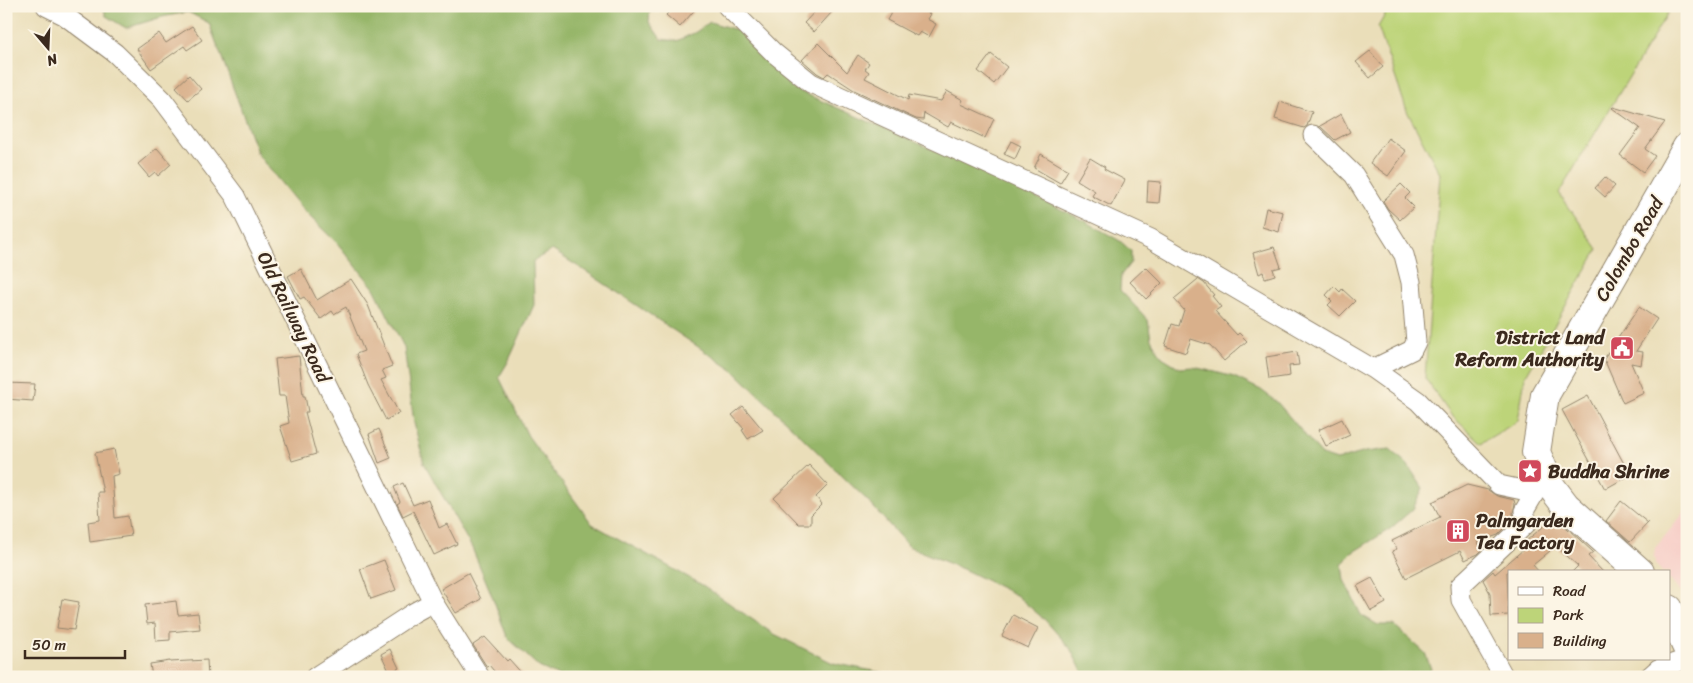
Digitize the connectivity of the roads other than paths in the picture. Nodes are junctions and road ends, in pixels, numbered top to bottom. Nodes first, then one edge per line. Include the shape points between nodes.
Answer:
1 (46, 6) edge
2 (727, 6) edge
3 (1313, 135) dead end
4 (1687, 147) edge
5 (1373, 369) junction
6 (1544, 487) junction
7 (1638, 570) edge
8 (432, 602) junction
9 (1670, 611) edge
10 (1687, 648) edge
11 (1687, 659) edge
12 (315, 677) edge
13 (480, 677) edge
14 (1504, 677) edge
15 (1650, 677) edge

1 - 8 street, Old Railway Road via 64,15 114,53 162,100 235,196
2 - 5 street via 774,54 811,83 1150,240
3 - 5 street via 1354,175 1404,255 1411,282 1416,342 1412,350
4 - 6 highway, Colombo Road via 1545,395 1536,452
5 - 6 street via 1418,401 1499,485 1527,491
6 - 7 highway, Colombo Road
6 - 14 street via 1524,511 1527,523 1460,586 1460,600
8 - 12 street
8 - 13 street, Old Railway Road
9 - 10 highway
11 - 15 street via 1658,669

